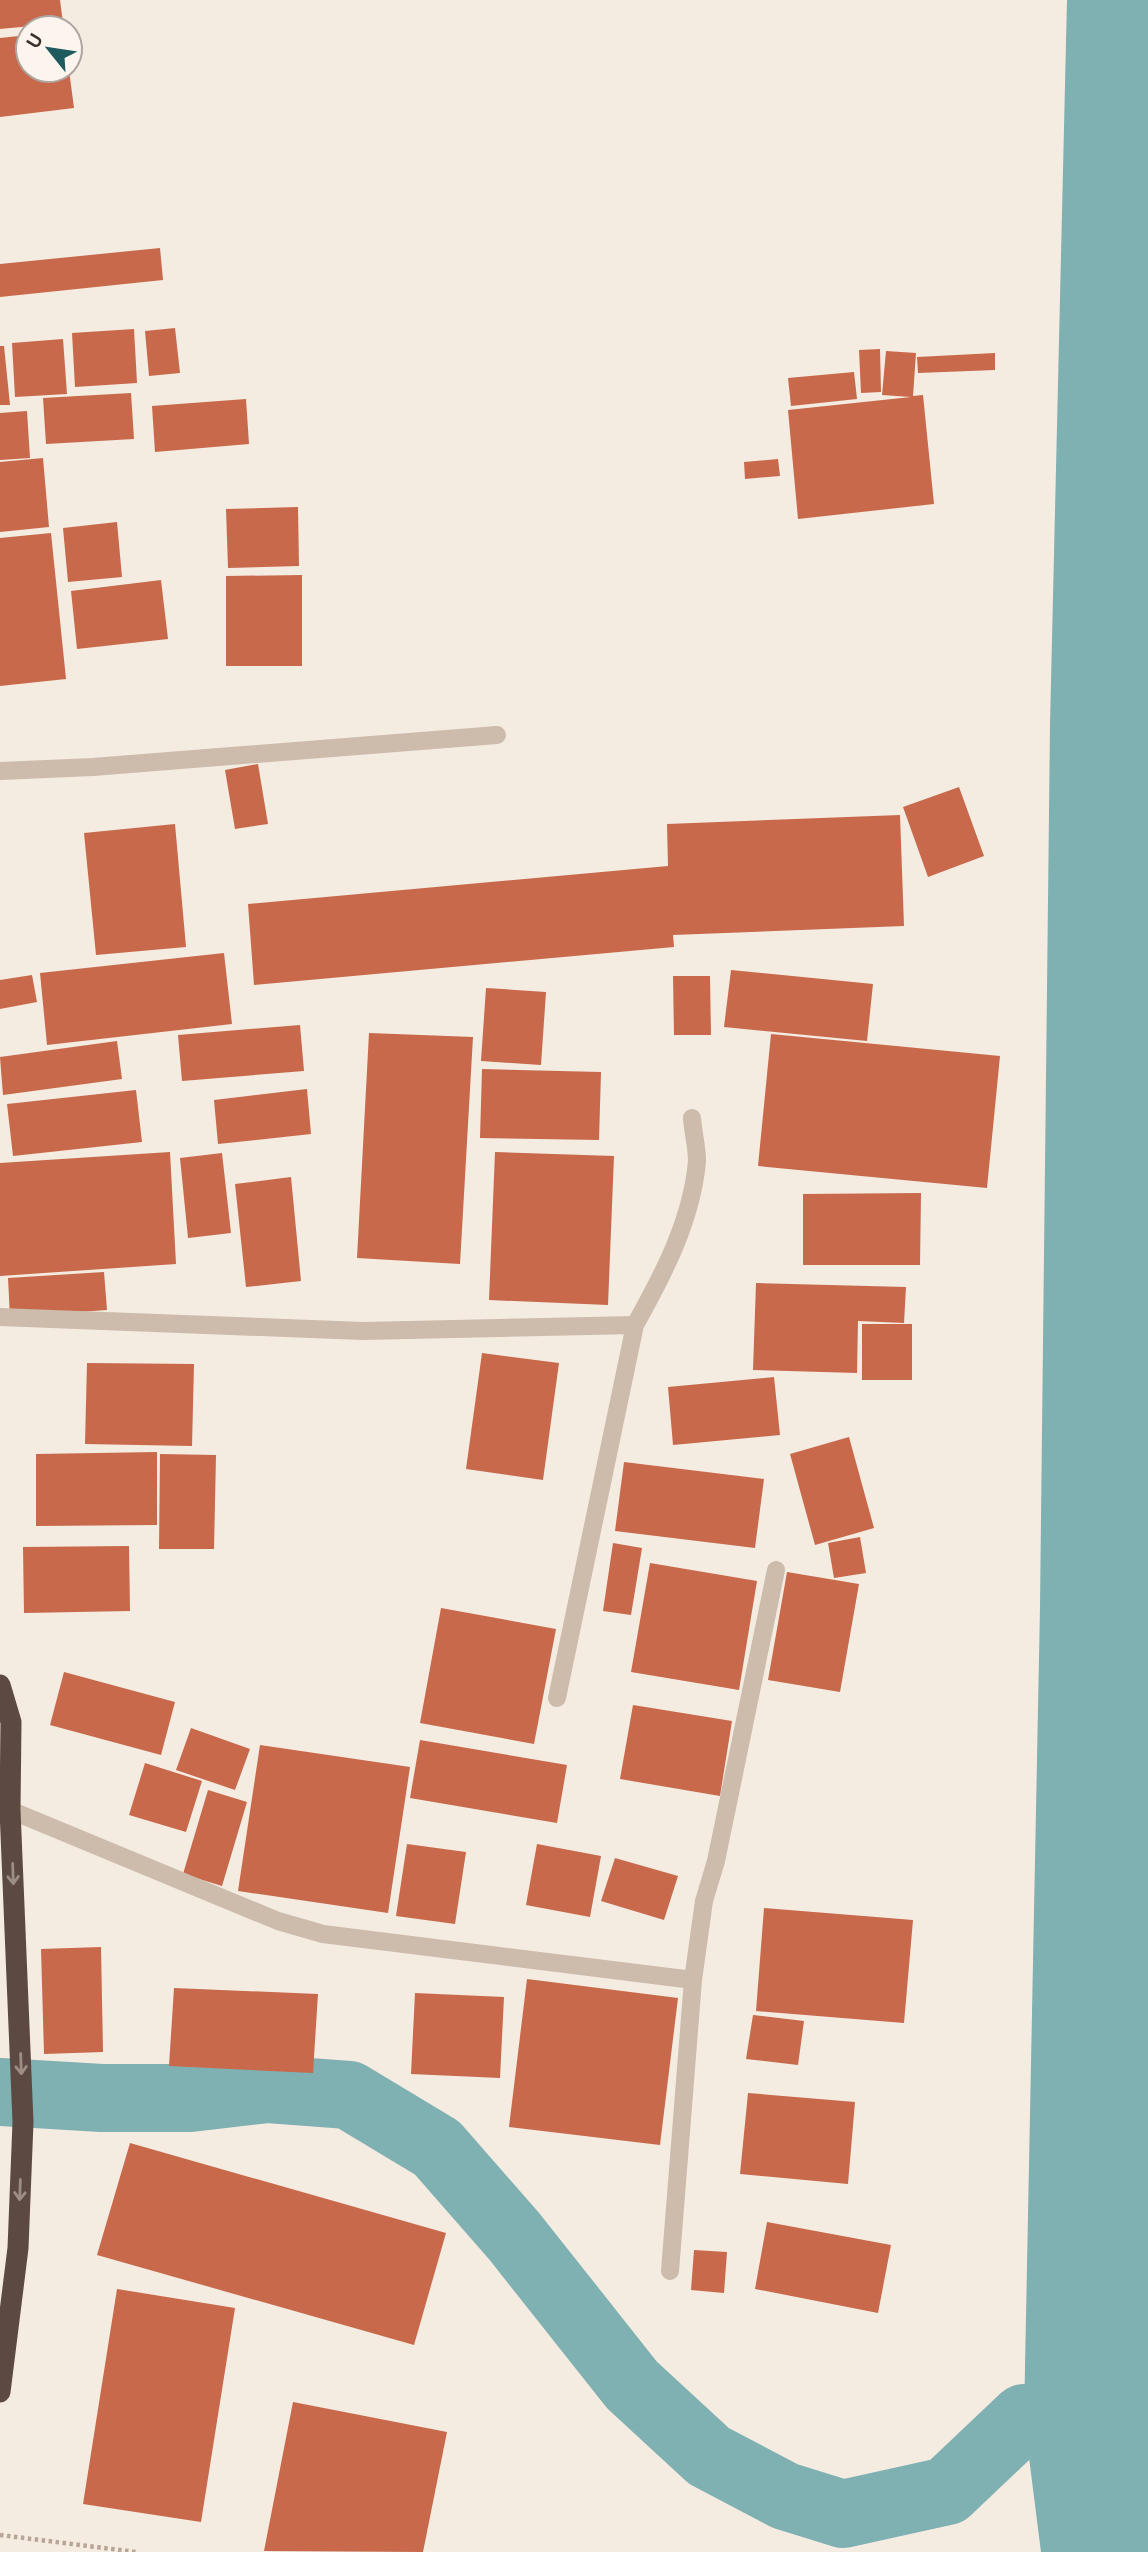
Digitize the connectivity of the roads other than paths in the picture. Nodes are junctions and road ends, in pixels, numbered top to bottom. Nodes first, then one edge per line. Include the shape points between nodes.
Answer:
1 (497, 735) dead end
2 (0, 771) edge
3 (692, 1118) dead end
4 (0, 1317) edge
5 (635, 1325) junction
6 (776, 1570) dead end
7 (0, 1685) edge
8 (557, 1698) dead end
9 (10, 1810) junction
10 (8, 1959) edge
11 (693, 1980) junction
12 (670, 2271) dead end
13 (0, 2392) edge

1 - 2 street
3 - 5 street via 697,1159 689,1208
4 - 5 street via 363,1331
5 - 8 street
6 - 11 street via 704,1900
7 - 9 highway via 10,1722
9 -> 10 highway
9 - 11 street via 278,1921 323,1934
10 -> 13 highway via 18,2005 23,2122 18,2248
11 - 12 street

